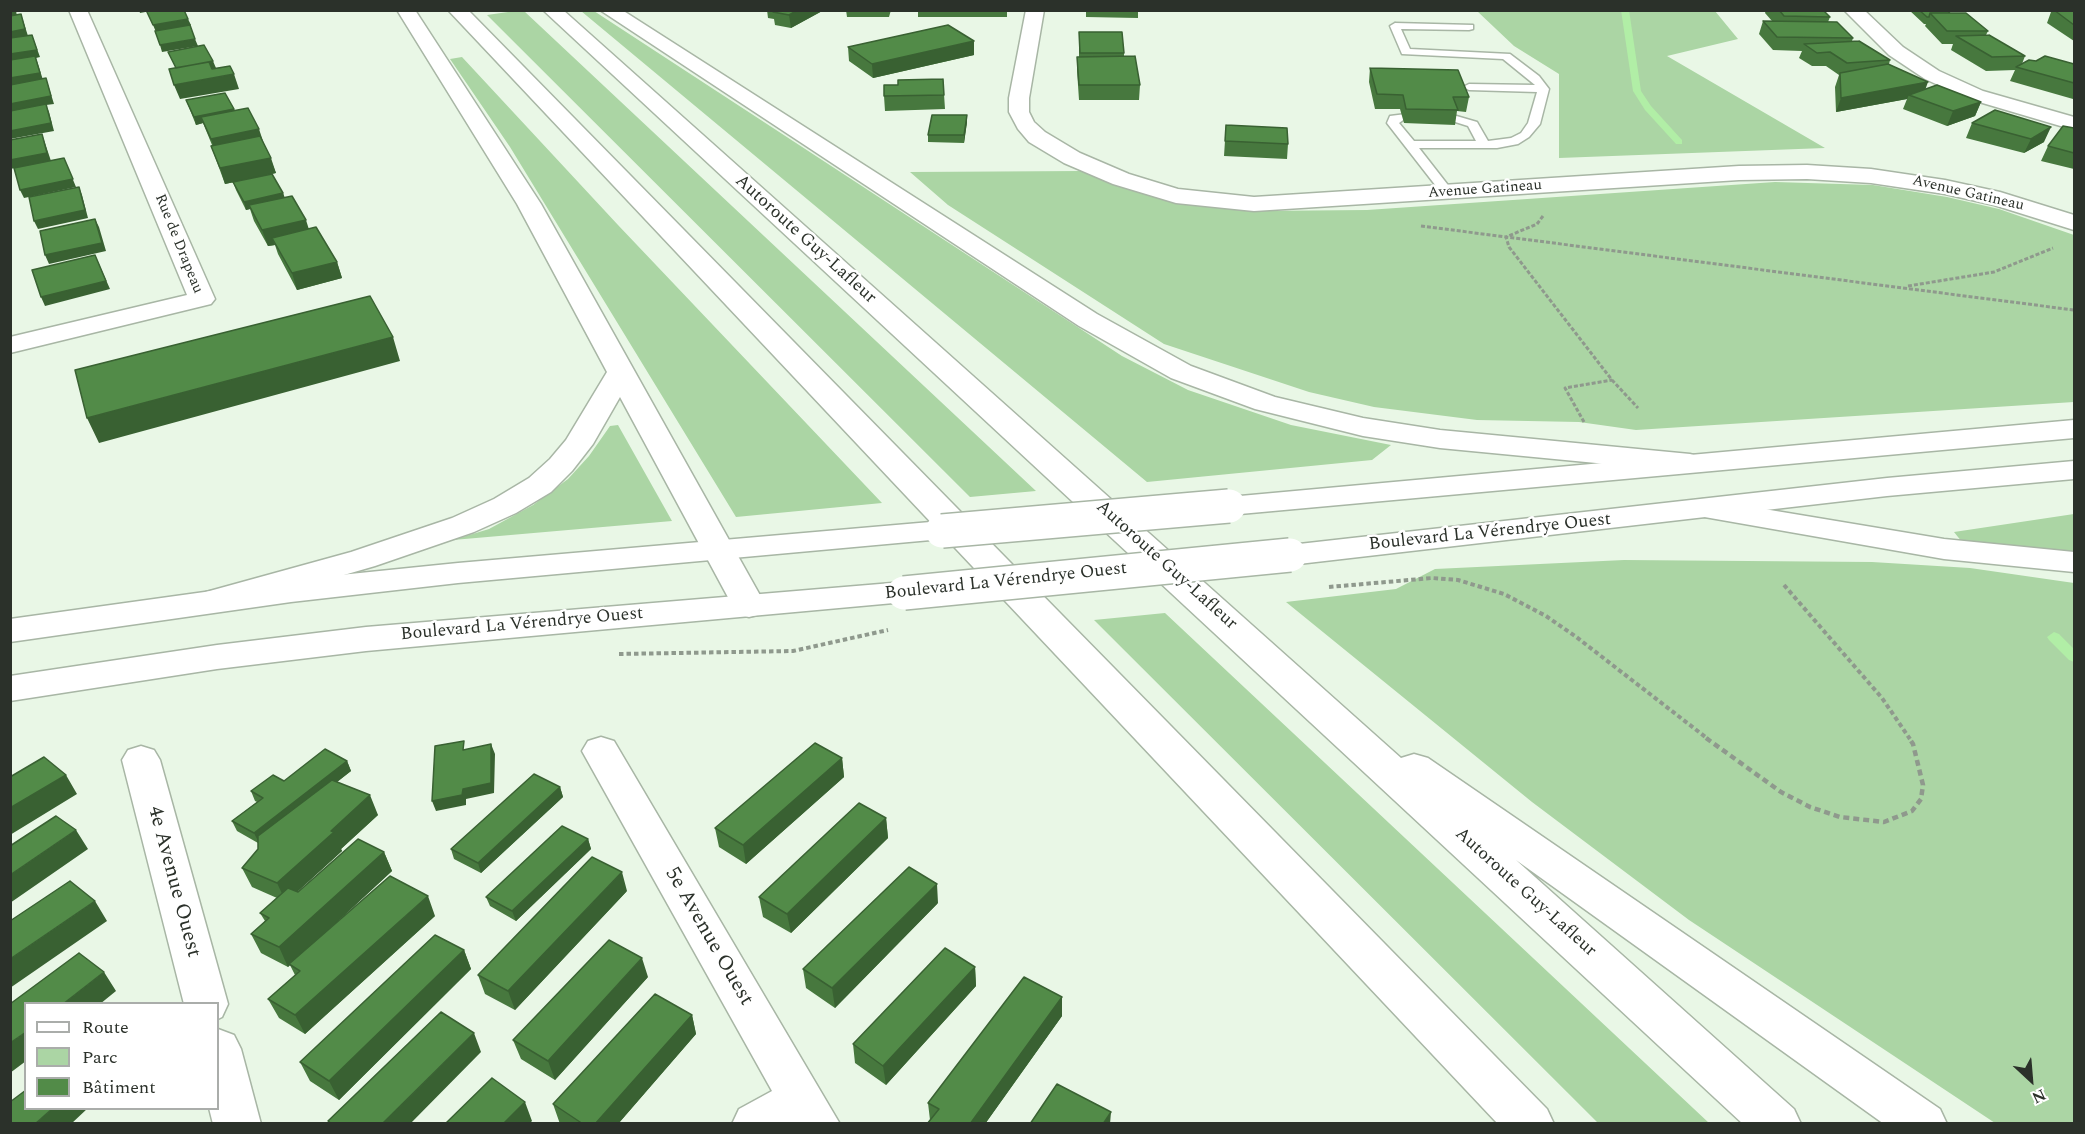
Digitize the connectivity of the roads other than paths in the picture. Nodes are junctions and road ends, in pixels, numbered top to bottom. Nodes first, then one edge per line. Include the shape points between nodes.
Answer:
1 (78, 10) edge
2 (406, 10) edge
3 (457, 10) edge
4 (552, 10) edge
5 (609, 10) edge
6 (1035, 10) edge
7 (1853, 10) edge
8 (1469, 27) dead end
9 (1469, 87) dead end
10 (1543, 89) junction
11 (1402, 116) edge
12 (1453, 118) edge
13 (2074, 124) edge
14 (1484, 144) junction
15 (1411, 145) junction
16 (1447, 192) junction
17 (2074, 224) edge
18 (10, 345) edge
19 (620, 374) junction
20 (2074, 429) edge
21 (1690, 463) junction
22 (2074, 470) edge
23 (1704, 508) junction
24 (720, 550) junction
25 (2074, 562) edge
26 (218, 600) junction
27 (749, 606) junction
28 (10, 631) edge
29 (10, 689) edge
30 (1302, 689) junction
31 (601, 751) dead end
32 (141, 760) dead end
33 (205, 1002) edge
34 (219, 1052) edge
35 (809, 1112) edge
36 (237, 1124) edge
37 (756, 1124) edge
38 (1530, 1124) edge
39 (1778, 1124) edge
40 (1923, 1124) edge

1 - 18 main road, Rue de Drapeau via 202,299
2 - 19 main road via 529,204
3 - 38 main road
4 - 30 main road, Autoroute Guy-Lafleur
5 - 21 main road via 1088,320 1190,376 1287,409 1363,427 1440,439
6 - 16 main road, Avenue Gatineau via 1019,112 1037,137 1094,168 1176,195 1222,202 1254,204
7 - 13 main road via 1896,51 1942,80 1985,98
8 - 10 lane via 1395,26 1408,57 1506,56
9 - 10 lane
10 - 14 lane via 1534,124 1525,135 1514,141
11 - 15 lane via 1394,118 1393,123
12 - 14 lane via 1473,124
14 - 15 lane
15 - 16 lane
16 - 17 main road, Avenue Gatineau via 1739,173 1829,172 1945,187 2009,202
19 - 24 main road
19 - 26 main road via 561,465 540,485 505,506 463,525 363,559
20 - 21 main road
21 - 24 main road, bridge
22 - 23 main road, Boulevard La Vérendrye Ouest
23 - 25 main road via 1944,549
23 - 27 main road, Boulevard La Vérendrye Ouest, bridge via 1290,555
24 - 26 main road via 458,573
24 - 27 main road
26 - 28 main road
27 - 29 main road, Boulevard La Vérendrye Ouest via 376,638 217,657
30 - 39 main road, Autoroute Guy-Lafleur
30 - 40 main road
31 - 35 main road, 5e Avenue Ouest
32 - 33 main road, 4e Avenue Ouest
34 - 36 main road
35 - 37 main road

